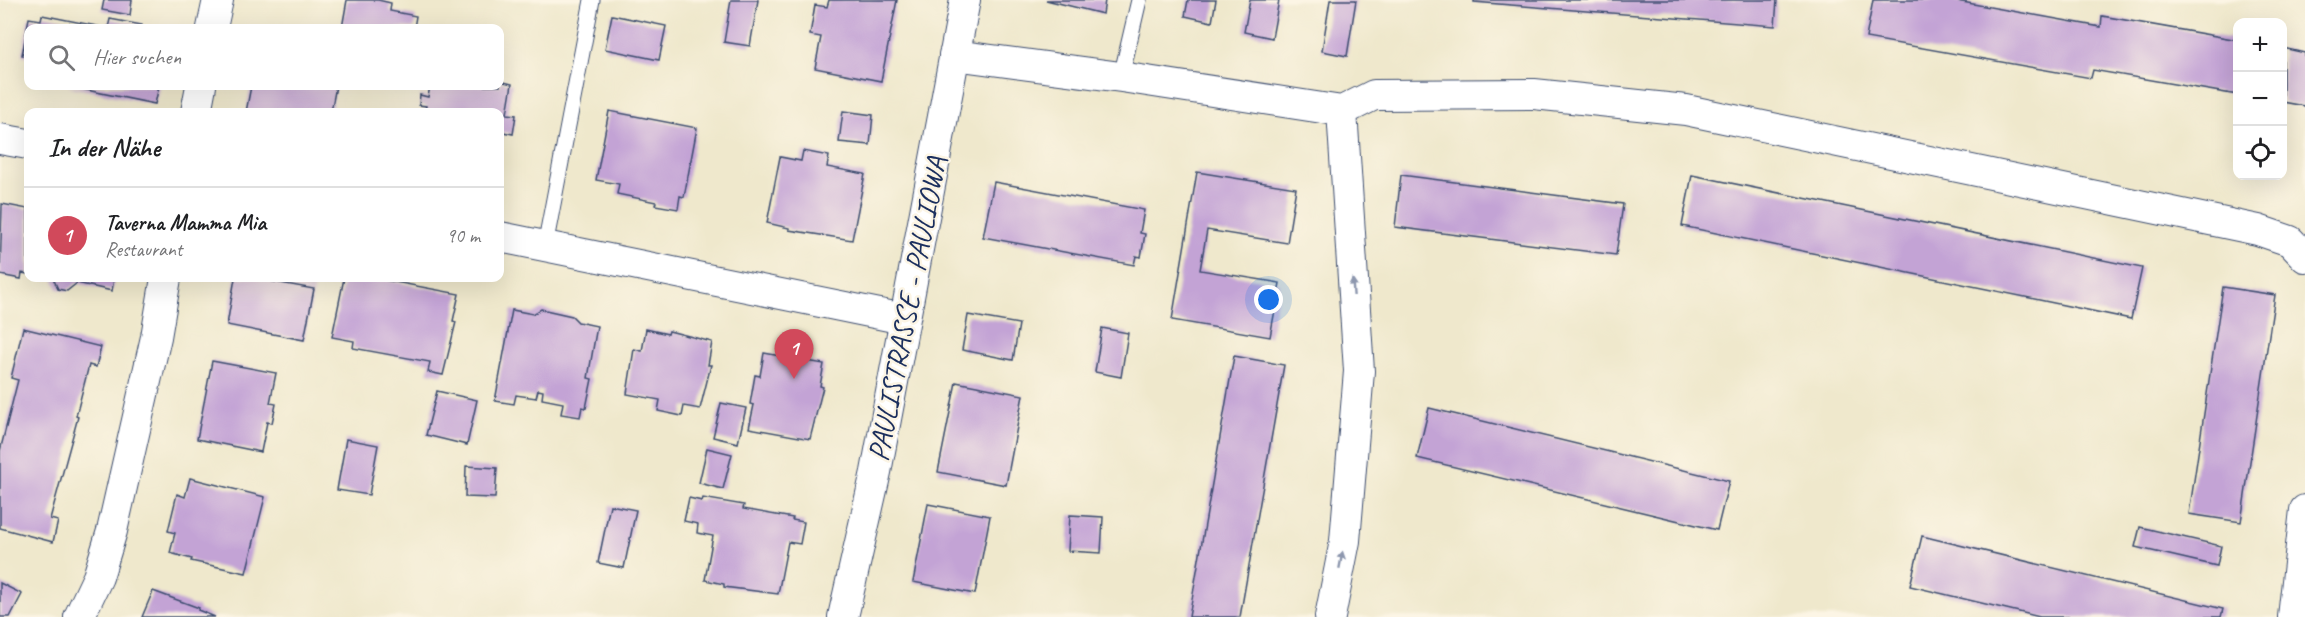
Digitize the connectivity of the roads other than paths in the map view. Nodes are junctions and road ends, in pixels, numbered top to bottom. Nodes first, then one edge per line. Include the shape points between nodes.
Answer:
1 (218, 0) edge
2 (592, 0) edge
3 (965, 0) edge
4 (1139, 0) edge
5 (213, 24) edge
6 (954, 55) junction
7 (1121, 77) junction
8 (200, 90) edge
9 (197, 108) edge
10 (1342, 111) junction
11 (0, 139) edge
12 (24, 143) edge
13 (504, 238) edge
14 (545, 246) junction
15 (2305, 257) edge
16 (165, 282) edge
17 (904, 318) junction
18 (2305, 510) edge
19 (79, 617) edge
20 (843, 617) edge
21 (1330, 617) edge
22 (2293, 617) edge

1 - 5 street
2 - 14 lane
3 - 6 street, PAULISTRASSE - PAULIOWA
4 - 7 lane
6 - 7 street
6 - 17 street, PAULISTRASSE - PAULIOWA
7 - 10 street
8 - 9 street
10 - 15 street via 1374,95 1534,94 1686,110 2258,230 2290,241
21 -> 10 street via 1345,541 1359,371
11 - 12 street
13 - 14 street
14 - 17 street
16 - 19 street via 112,531 98,577
17 - 20 street, PAULISTRASSE - PAULIOWA via 876,472
18 - 22 street

